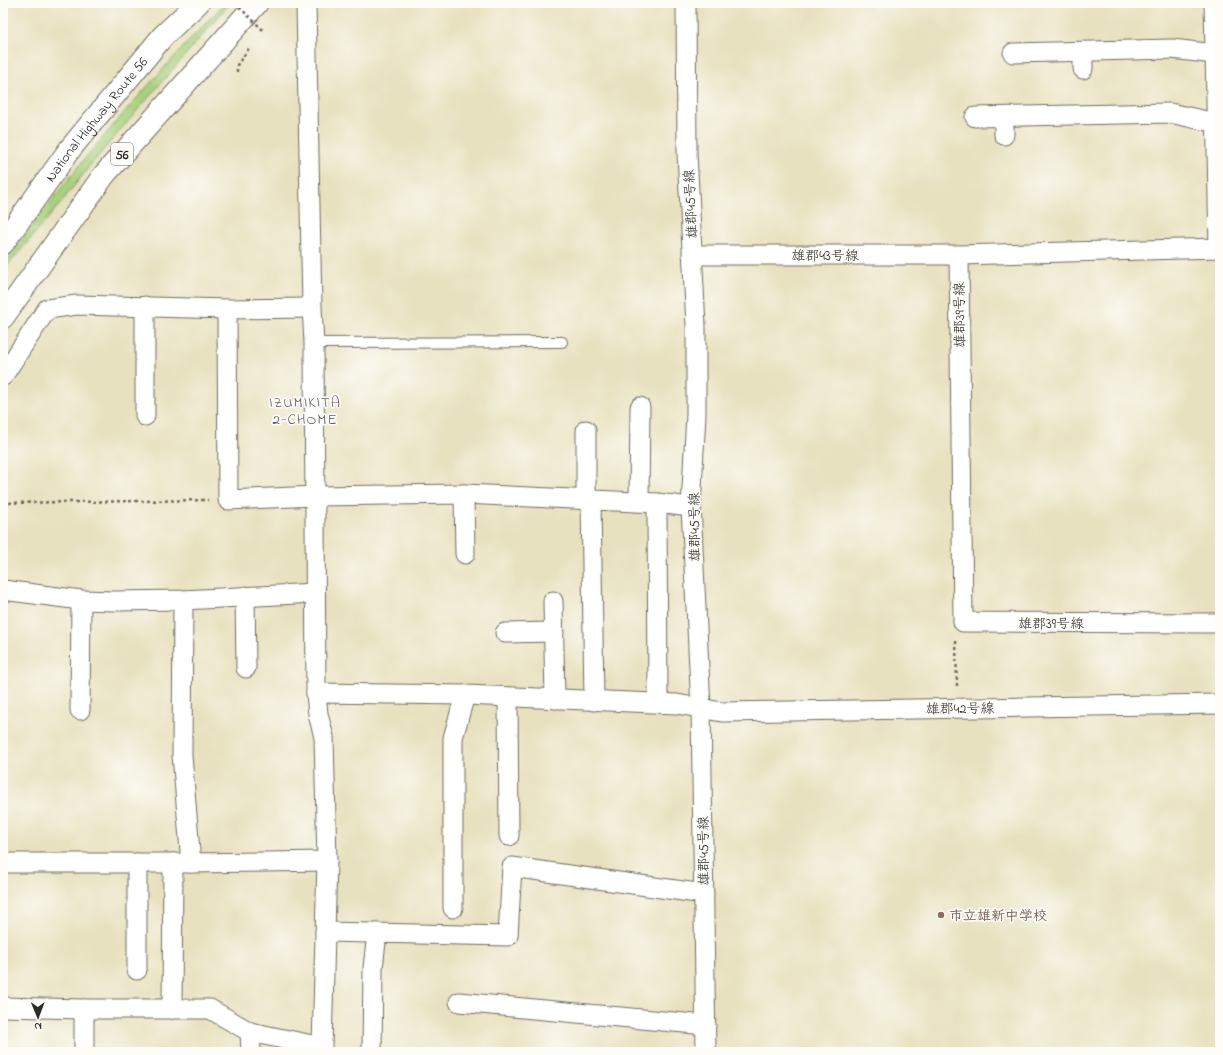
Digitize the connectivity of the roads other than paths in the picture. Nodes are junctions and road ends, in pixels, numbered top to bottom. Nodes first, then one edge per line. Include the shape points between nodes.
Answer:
1 (198, 3) edge
2 (257, 3) edge
3 (306, 3) edge
4 (686, 3) edge
5 (1214, 3) edge
6 (1013, 53) dead end
7 (1215, 54) junction
8 (1004, 116) junction
9 (975, 117) dead end
10 (1216, 123) junction
11 (1004, 135) dead end
12 (3, 243) edge
13 (1219, 248) edge
14 (692, 255) junction
15 (959, 255) junction
16 (145, 306) junction
17 (312, 308) junction
18 (227, 309) junction
19 (3, 317) edge
20 (562, 342) dead end
21 (314, 343) junction
22 (3, 376) edge
23 (640, 406) dead end
24 (145, 416) dead end
25 (586, 430) dead end
26 (464, 494) junction
27 (314, 496) junction
28 (589, 499) junction
29 (648, 502) junction
30 (692, 507) junction
31 (465, 554) dead end
32 (3, 590) edge
33 (315, 593) junction
34 (245, 596) junction
35 (82, 600) junction
36 (183, 600) junction
37 (553, 602) dead end
38 (1220, 623) edge
39 (505, 632) dead end
40 (554, 632) junction
41 (246, 668) dead end
42 (316, 693) junction
43 (465, 696) junction
44 (508, 697) junction
45 (556, 699) junction
46 (594, 701) junction
47 (658, 703) junction
48 (1220, 704) edge
49 (701, 708) junction
50 (80, 710) dead end
51 (509, 836) dead end
52 (326, 861) junction
53 (3, 863) edge
54 (137, 863) junction
55 (182, 863) junction
56 (704, 894) junction
57 (453, 908) dead end
58 (325, 932) junction
59 (377, 933) junction
60 (137, 970) dead end
61 (459, 1002) dead end
62 (3, 1008) edge
63 (84, 1009) junction
64 (172, 1009) junction
65 (706, 1025) junction
66 (250, 1032) junction
67 (84, 1052) edge
68 (251, 1052) edge
69 (372, 1052) edge
70 (706, 1052) edge

1 - 12 highway, National Highway Route 56 via 163,36 70,149
2 - 19 highway, 56 via 104,175
3 - 17 street
4 - 14 street, 雄郡45号線 via 687,153
5 - 7 street
6 - 7 street via 1083,60 1172,49
7 - 10 street
8 - 9 street
8 - 10 street via 1170,113
8 - 11 street
10 - 13 street
13 - 15 street
14 - 15 street, 雄郡43号線
14 - 30 street, 雄郡45号線 via 696,326
15 - 38 street, 雄郡39号線 via 963,622
16 - 18 street
16 - 22 street via 77,305 47,309
16 - 24 street
17 - 18 street
17 - 21 street
18 - 27 street via 228,500
20 - 21 lane
21 - 27 street
23 - 29 street
25 - 28 street
26 - 27 street
26 - 28 street
26 - 31 street
27 - 33 street
28 - 29 street
28 - 46 street
29 - 30 street
29 - 47 street
30 - 49 street, 雄郡45号線
32 - 35 street
33 - 34 street
33 - 42 street
34 - 36 street
34 - 41 street
35 - 36 street
35 - 50 street
36 - 55 street
37 - 40 street
39 - 40 street
40 - 45 street
42 - 43 street, 雄郡42号線
42 - 52 street via 324,737
43 - 44 street, 雄郡42号線
43 - 57 street via 452,738
44 - 45 street, 雄郡42号線
44 - 51 street
45 - 46 street, 雄郡42号線
46 - 47 street, 雄郡42号線
47 - 49 street, 雄郡42号線
48 - 49 street, 雄郡42号線 via 722,712
49 - 56 street, 雄郡45号線
52 - 55 street
52 - 58 street
53 - 54 street
54 - 55 street
54 - 60 street
55 - 64 street
56 - 59 street via 512,867 508,936
56 - 65 street, 雄郡45号線
58 - 59 street
58 - 66 street via 322,1047
59 - 69 street via 373,968
61 - 65 street
62 - 63 street
63 - 64 street
63 - 67 street
64 - 66 street via 210,1009
65 - 70 street, 雄郡45号線
66 - 68 street

